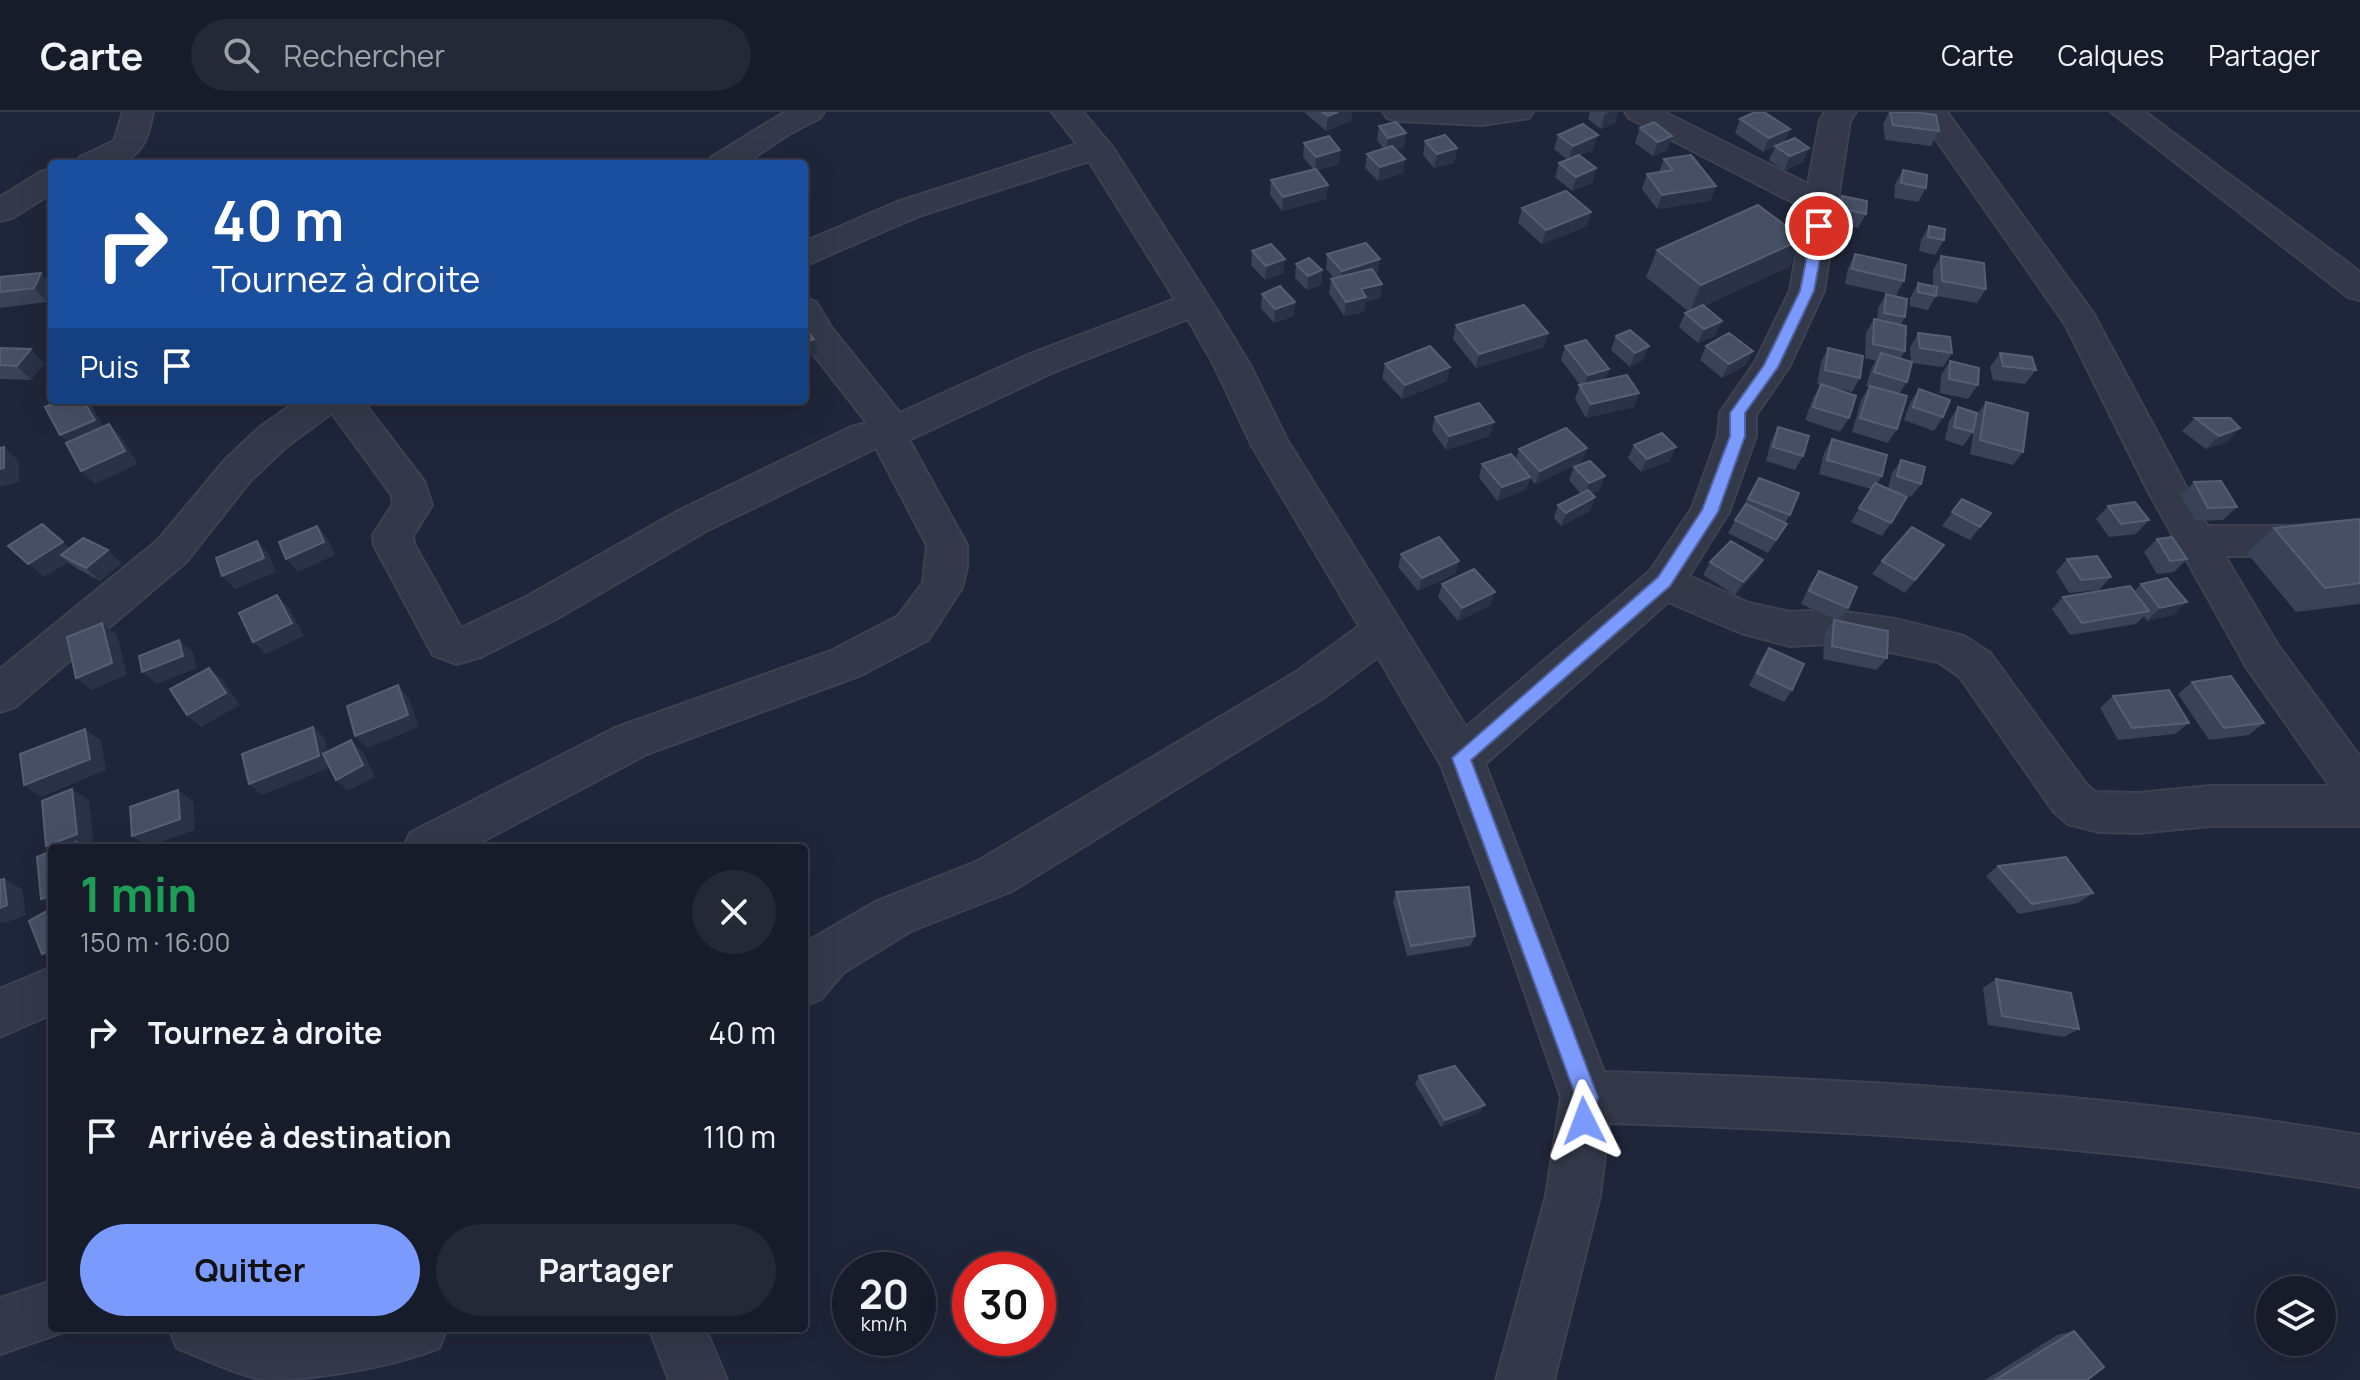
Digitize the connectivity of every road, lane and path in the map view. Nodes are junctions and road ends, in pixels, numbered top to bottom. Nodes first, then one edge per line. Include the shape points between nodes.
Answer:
1 (138, 112) edge
2 (809, 112) edge
3 (1067, 112) edge
4 (1398, 112) edge
5 (1518, 112) edge
6 (1640, 112) edge
7 (1841, 112) edge
8 (1932, 112) edge
9 (2126, 112) edge
10 (1481, 114) edge
11 (1097, 148) junction
12 (100, 160) edge
13 (729, 160) edge
14 (48, 181) edge
15 (1822, 204) junction
16 (0, 211) edge
17 (808, 253) edge
18 (2360, 289) edge
19 (1196, 304) junction
20 (808, 317) edge
21 (319, 404) edge
22 (345, 404) edge
23 (894, 431) junction
24 (2360, 535) edge
25 (2195, 541) junction
26 (1664, 582) junction
27 (1382, 631) junction
28 (0, 694) edge
29 (1461, 758) junction
30 (2360, 792) edge
31 (2360, 806) edge
32 (434, 844) edge
33 (808, 978) edge
34 (48, 992) edge
35 (0, 1013) edge
36 (1587, 1097) junction
37 (2360, 1161) edge
38 (48, 1310) edge
39 (0, 1326) edge
40 (209, 1332) edge
41 (404, 1332) edge
42 (679, 1332) edge
43 (698, 1380) edge
44 (1525, 1380) edge

1 - 12 street via 128,148
2 - 13 street
3 - 11 street
4 - 10 street
5 - 10 street
6 - 15 street
7 - 15 street via 1835,120
8 - 25 street via 2081,321
9 - 18 street
11 - 17 street via 908,209
11 - 19 street
14 - 16 street
15 - 26 street via 1807,291 1771,367 1738,413 1737,436 1710,512
19 - 23 street via 978,390
19 - 27 street via 1270,444
20 - 23 street
21 - 28 street via 238,470 172,551
22 - 23 street via 410,491 413,505 393,535 394,545 448,643 456,647 541,608 692,521 864,437
23 - 32 street via 890,440 947,545 942,588 913,628 846,663 631,741
24 - 25 street
25 - 30 street via 2262,656
26 - 29 street
26 - 31 street via 1741,617 1790,629 1830,627 1949,648 1975,665 2084,810
27 - 29 street
27 - 33 street via 1311,684 995,876 894,916 827,956
29 - 36 street
34 - 35 street
36 - 37 street via 1868,1105 2132,1129
36 - 44 street via 1573,1196
38 - 39 street
40 - 41 street via 287,1359
42 - 43 street

